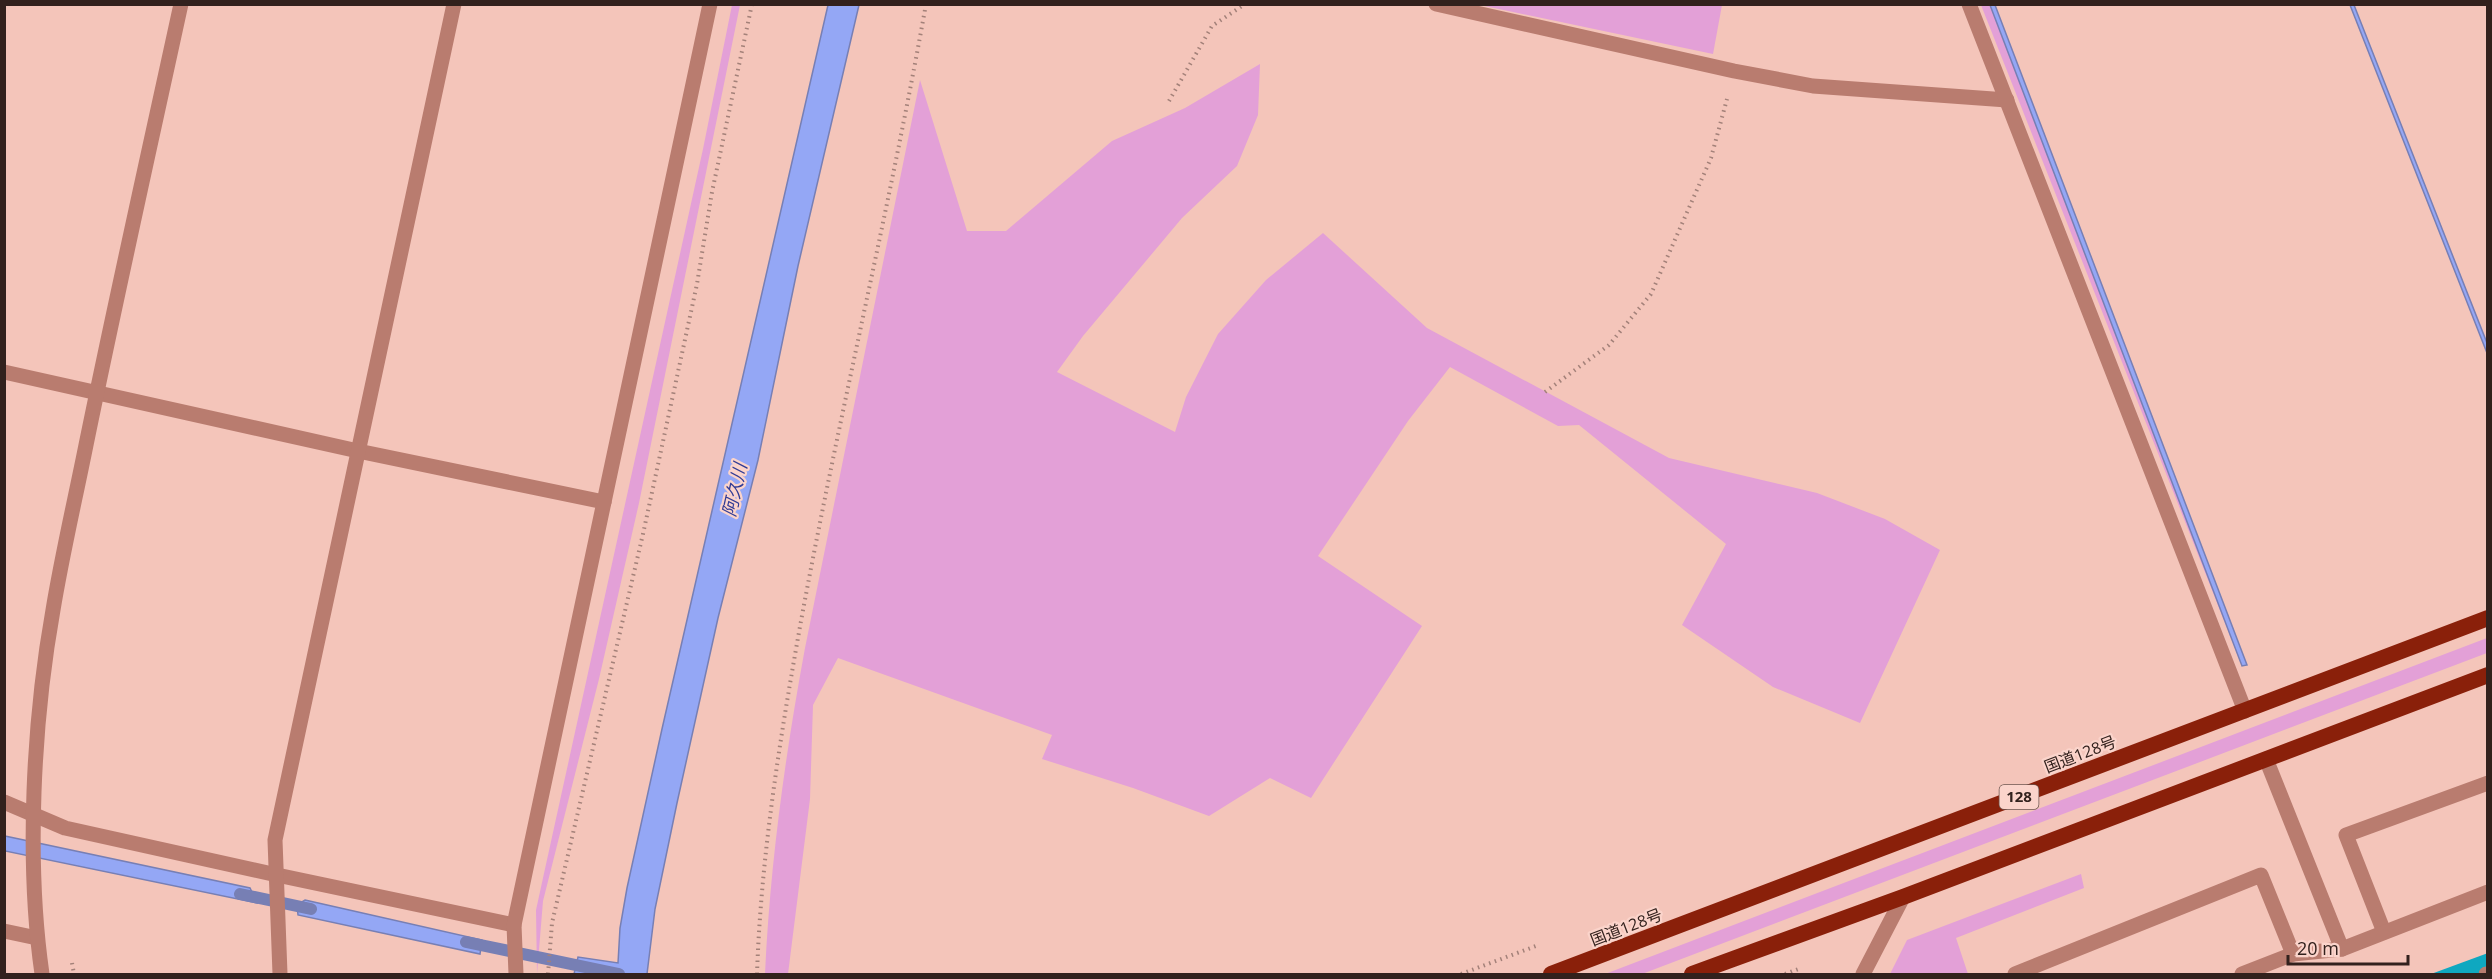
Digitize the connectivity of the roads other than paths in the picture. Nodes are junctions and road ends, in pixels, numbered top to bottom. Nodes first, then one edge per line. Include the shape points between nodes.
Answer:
1 (180, 4) edge
2 (454, 4) edge
3 (710, 4) edge
4 (1436, 4) edge
5 (1969, 4) edge
6 (2007, 99) junction
7 (4, 372) edge
8 (96, 393) junction
9 (358, 451) junction
10 (604, 502) junction
11 (2487, 618) edge
12 (2487, 675) edge
13 (2245, 711) junction
14 (2266, 759) junction
15 (2487, 783) edge
16 (4, 802) edge
17 (35, 816) junction
18 (277, 875) junction
19 (2487, 892) edge
20 (1903, 897) junction
21 (514, 925) junction
22 (4, 931) edge
23 (2384, 933) junction
24 (37, 938) junction
25 (2342, 949) junction
26 (2293, 954) junction
27 (1697, 974) edge
28 (42, 975) edge
29 (280, 975) edge
30 (516, 975) edge
31 (1551, 975) edge
32 (1863, 975) edge
33 (2015, 975) edge
34 (2242, 975) edge

1 - 8 street
2 - 9 street
3 - 10 street
4 - 6 street via 1813,86
5 - 6 street
6 - 13 street
7 - 8 street
8 - 9 street
8 - 17 street via 52,611 39,715
9 - 10 street
9 - 18 street via 275,840
10 - 21 street
11 - 13 highway, 国道128号 / 128
12 - 14 highway
13 - 31 highway, 国道128号 / 128
14 - 20 highway
14 - 25 street
15 - 23 street via 2346,835
16 - 17 street
17 - 18 street via 65,828
17 - 24 street
18 - 21 street
18 - 29 street
19 - 23 street
20 - 27 highway
20 - 32 street
21 - 30 street
22 - 24 street
23 - 25 street
24 - 28 street
25 - 26 street
26 - 33 street via 2261,875
26 - 34 street

